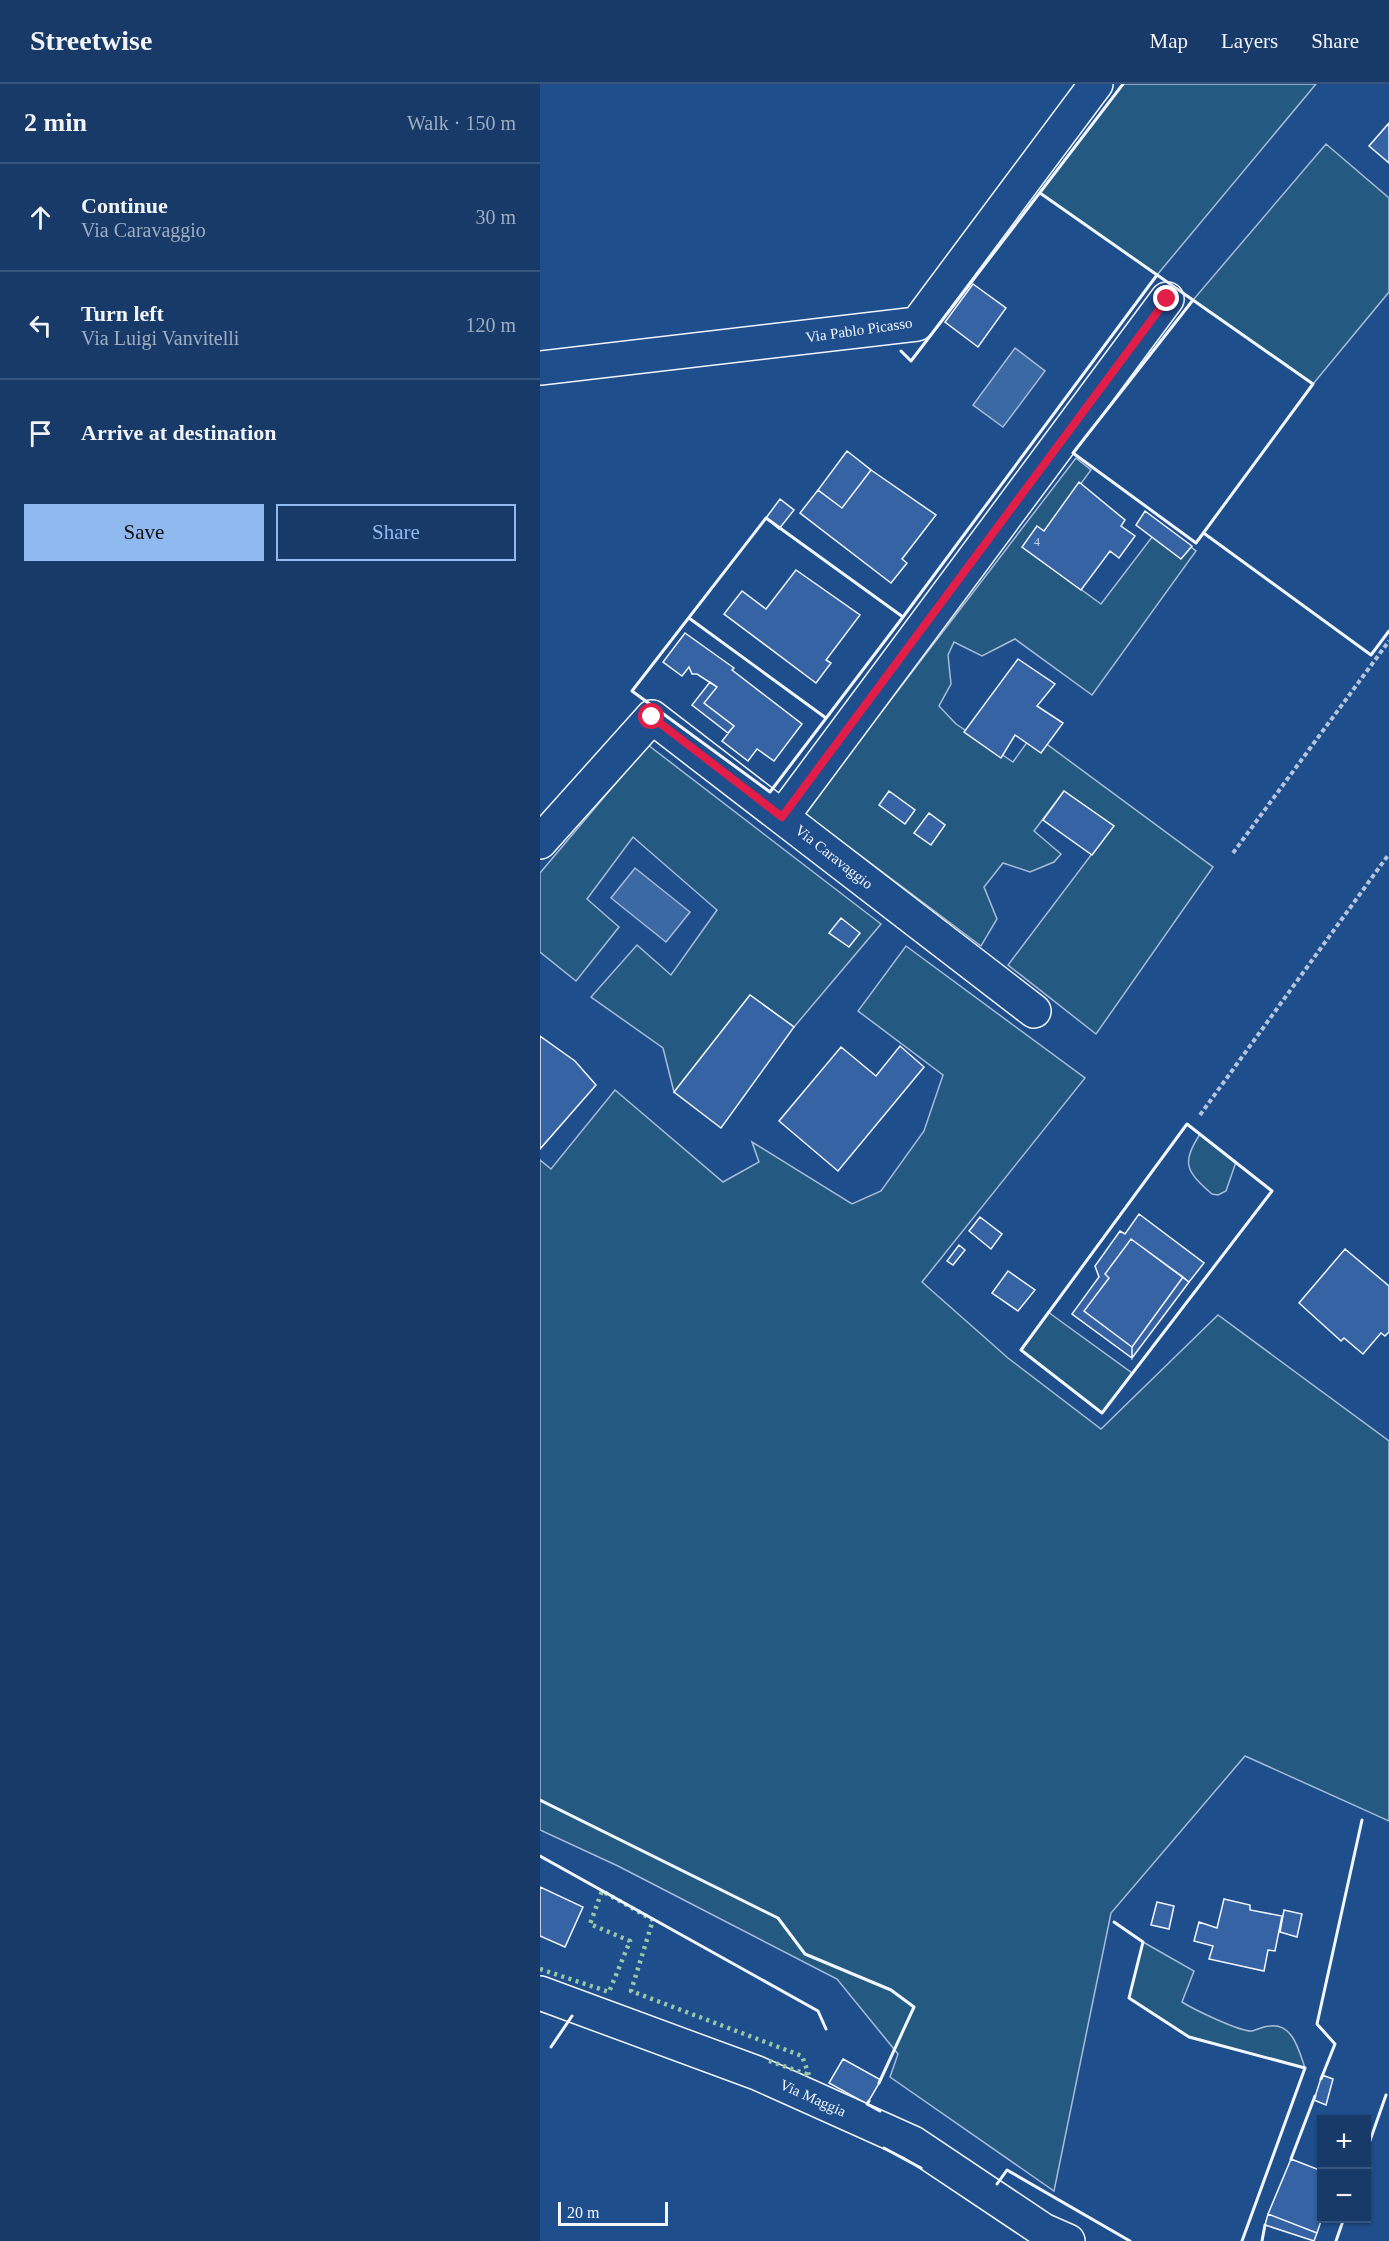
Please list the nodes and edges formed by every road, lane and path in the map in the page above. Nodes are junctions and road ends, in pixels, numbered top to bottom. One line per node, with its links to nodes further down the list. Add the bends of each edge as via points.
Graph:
1 (1096, 84): 3 (street, Via Pablo Picasso, via 917,324)
2 (1167, 299): 5 (street)
3 (540, 368)
4 (1389, 641): 7 (path)
5 (782, 817): 6 (street, Via Caravaggio, via 652,717); 9 (street, Via Caravaggio)
6 (540, 842)
7 (1233, 853)
8 (1389, 854): 10 (path)
9 (1034, 1011)
10 (1200, 1115)
11 (540, 1993): 12 (street, Via Maggia, via 757,2073 913,2143 1043,2230)
12 (1068, 2241)

